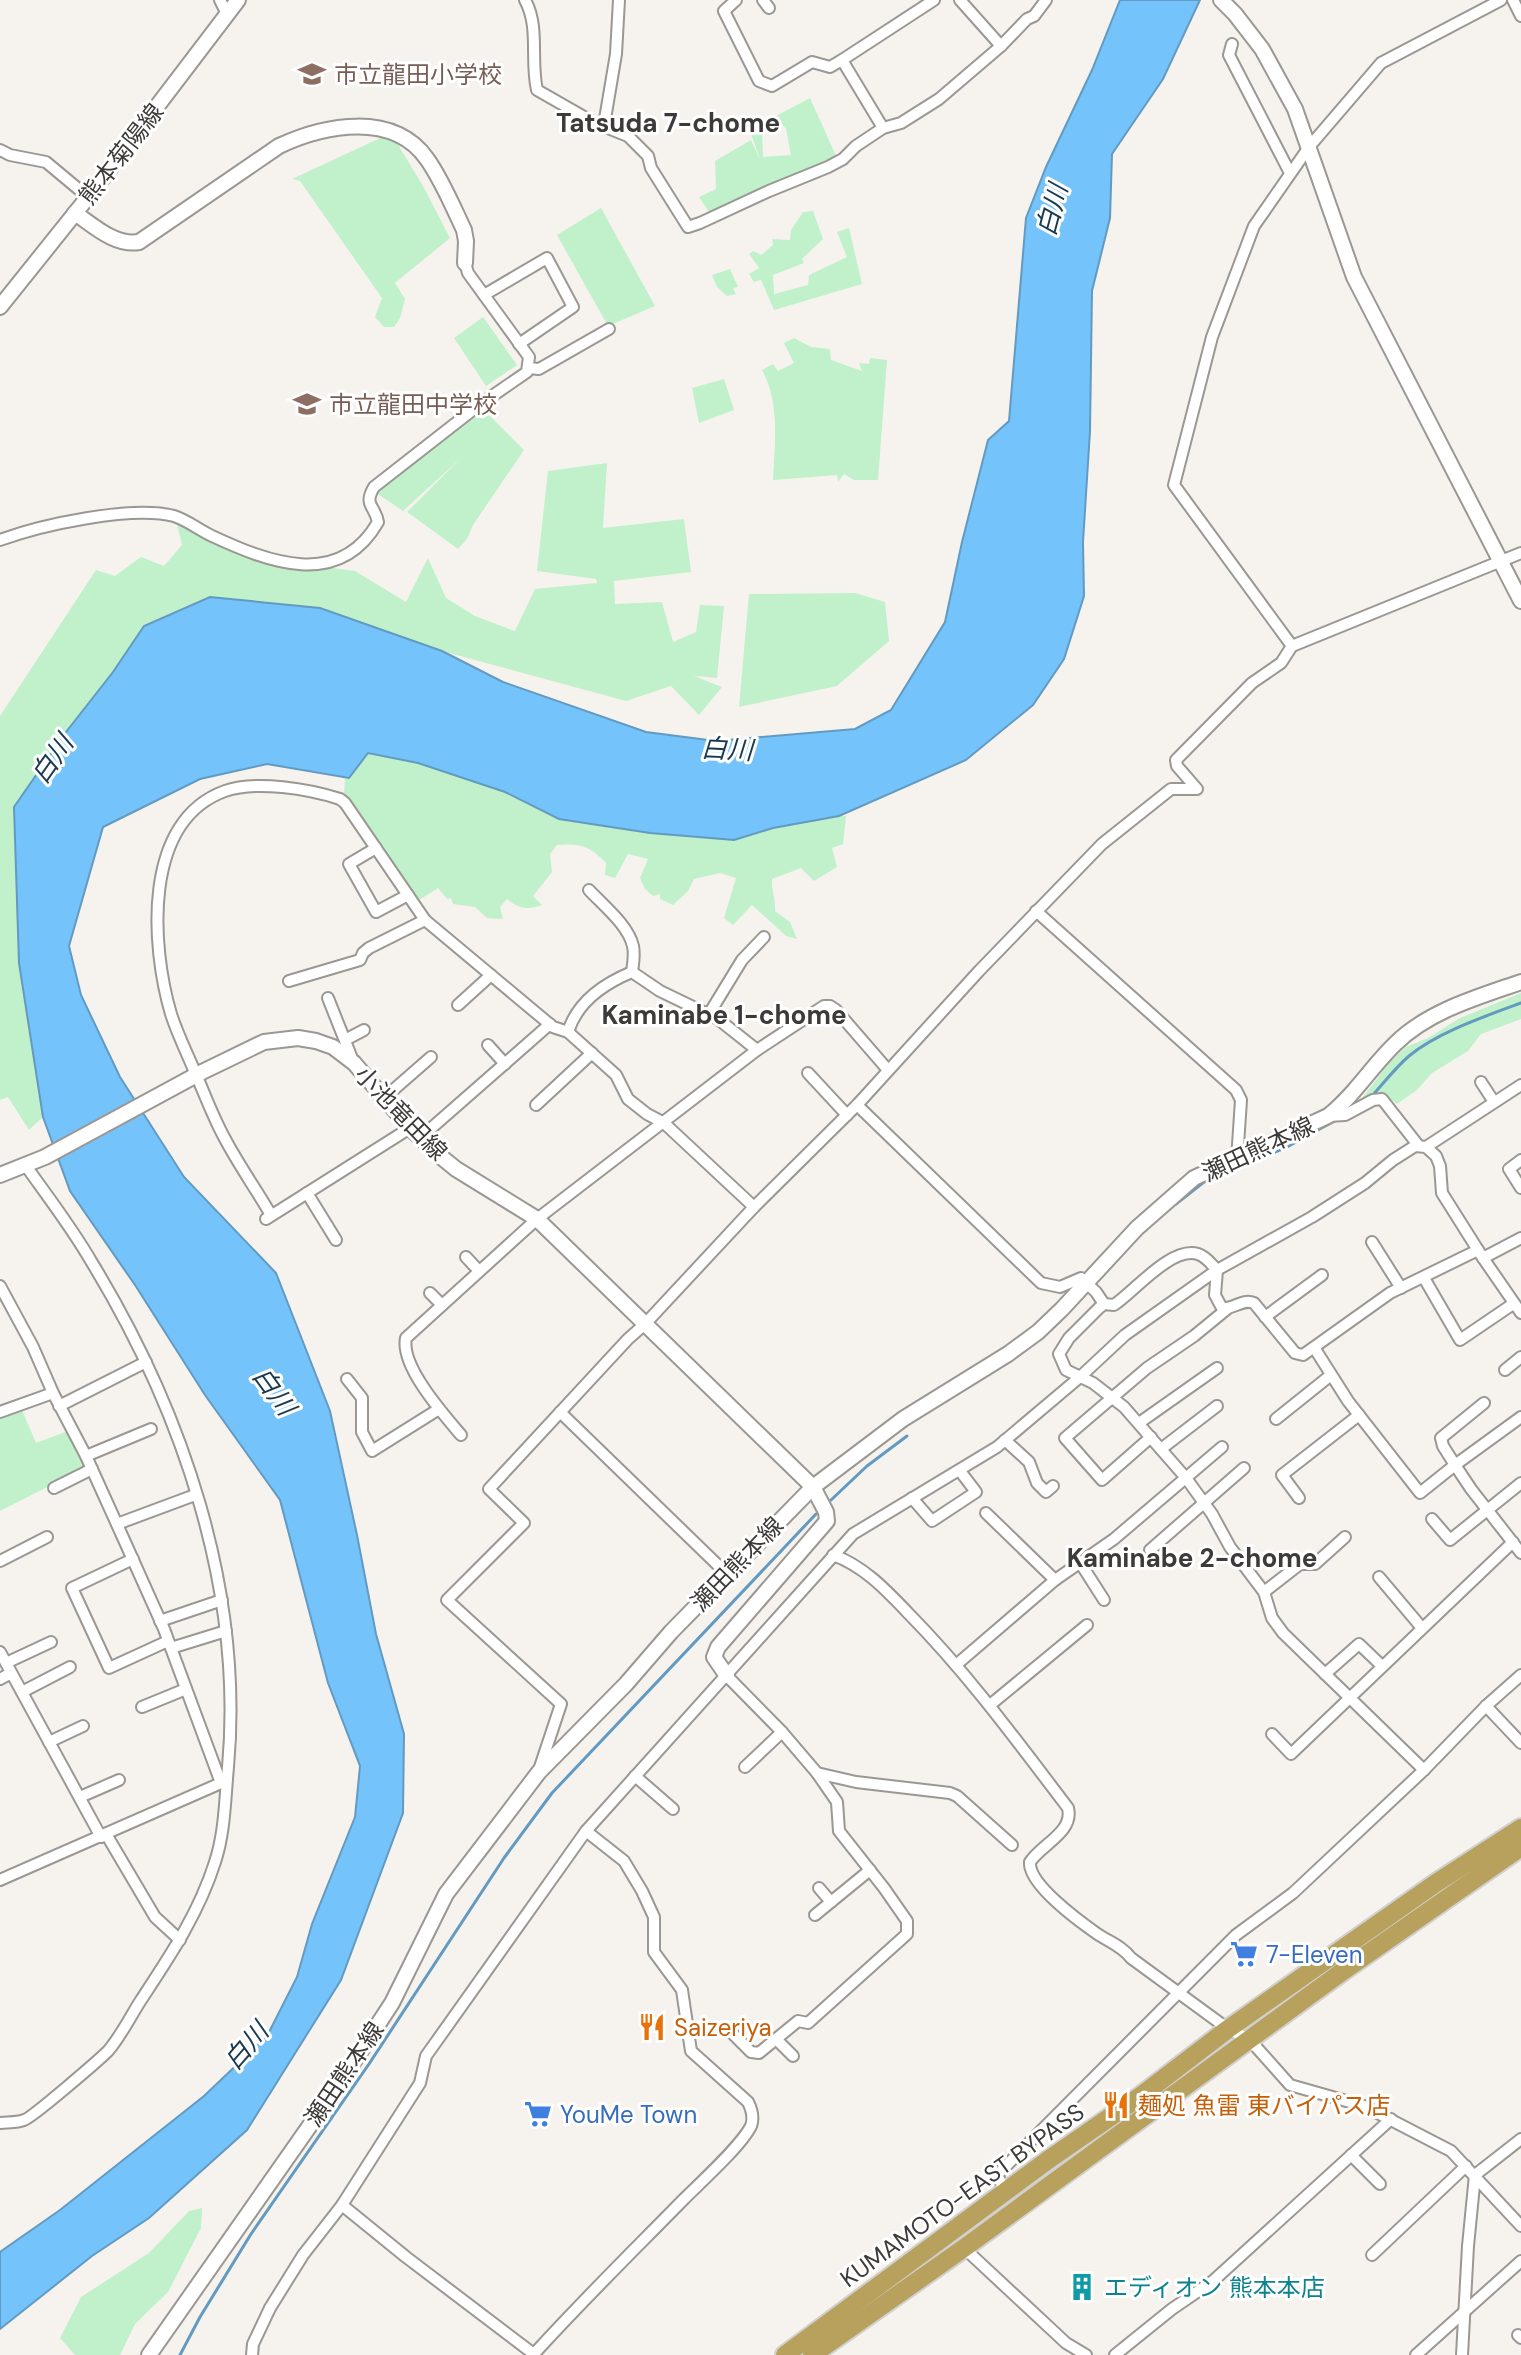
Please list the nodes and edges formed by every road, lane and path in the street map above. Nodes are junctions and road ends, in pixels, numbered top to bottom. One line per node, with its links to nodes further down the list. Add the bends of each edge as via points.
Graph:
1 (220, 0): 12 (street)
2 (238, 0): 12 (main road, 熊本菊陽線)
3 (525, 0): 17 (street, via 531,12 537,90)
4 (619, 0): 17 (street)
5 (736, 0): 16 (street, via 724,11 759,81 772,86 812,62 830,67)
6 (934, 0): 16 (street)
7 (960, 0): 15 (street)
8 (1046, 0): 15 (street)
9 (1221, 0): 19 (main road, via 1277,72)
10 (1501, 0): 19 (street, via 1381,63)
11 (1513, 0): 13 (street)
12 (227, 14): 22 (main road, 熊本菊陽線)
13 (1521, 16)
14 (1232, 44): 21 (street, via 1229,55)
15 (1001, 46): 18 (street, via 939,99)
16 (842, 60): 18 (street)
17 (604, 125): 18 (street, via 628,136 648,156 688,227 828,167)
18 (883, 128)
19 (1309, 147): 21 (street); 32 (main road, via 1354,277)
20 (0, 150): 22 (street, via 46,162)
21 (1290, 173): 34 (street, via 1254,226 1212,337 1174,485)
22 (88, 197): 23 (main road, 熊本菊陽線)
23 (75, 213): 24 (main road, via 114,239 139,242 279,146 325,129 366,126 400,136 427,159 464,230); 26 (main road, 熊本菊陽線)
24 (465, 263): 25 (street)
25 (484, 295): 28 (street); 28 (street, via 547,258 573,307)
26 (0, 307)
27 (609, 329): 29 (street, via 539,369)
28 (519, 344): 29 (street, via 529,357)
29 (528, 368): 30 (street, via 374,487 368,496 377,514 376,527 364,545 328,564 267,559 175,516 81,519)
30 (0, 540)
31 (1521, 553): 32 (street)
32 (1500, 561): 33 (main road); 34 (street)
33 (1521, 601)
34 (1292, 646): 38 (street, via 1281,663 1252,683 1176,760 1197,789 1171,789 1102,844)
35 (376, 848): 37 (street); 37 (street, via 349,864 376,912); 60 (street, via 340,799 279,788 225,791 182,825 163,869 157,920 170,1012)
36 (589, 890): 41 (street, via 630,939)
37 (408, 895): 39 (street)
38 (1036, 911): 58 (street); 72 (street, via 1236,1090 1241,1100)
39 (425, 920): 42 (street); 43 (street, via 369,948 360,960)
40 (764, 937): 47 (street, via 742,960)
41 (632, 972): 47 (street); 50 (street, via 585,1001)
42 (491, 975): 46 (street); 48 (street)
43 (289, 981)
44 (1521, 982): 68 (main road, 瀬田熊本線, via 1419,1025 1397,1041)
45 (328, 998): 51 (street)
46 (458, 1005)
47 (709, 1014): 53 (street)
48 (550, 1024): 50 (street); 57 (street)
49 (364, 1030): 51 (street)
50 (568, 1032): 54 (street)
51 (345, 1040): 56 (street)
52 (488, 1045): 57 (street)
53 (757, 1050): 58 (street, via 830,1006); 69 (street)
54 (592, 1053): 65 (street); 69 (street, via 616,1075 628,1099)
55 (431, 1057): 63 (street)
56 (354, 1063): 60 (main road, 小池竜田線, via 316,1041 279,1039); 63 (main road, 小池竜田線)
57 (505, 1064): 70 (street)
58 (888, 1070): 66 (street)
59 (808, 1073): 67 (street)
60 (196, 1075): 74 (main road, 小池竜田線); 77 (street, via 269,1217)
61 (1481, 1082): 64 (street)
62 (1521, 1085): 64 (street)
63 (384, 1098): 70 (main road, 小池竜田線)
64 (1494, 1102): 71 (street)
65 (536, 1105)
66 (857, 1105): 67 (street); 89 (street, via 1041,1283 1060,1287 1081,1278)
67 (847, 1115): 78 (street)
68 (1328, 1116): 71 (street, via 1345,1115 1382,1099); 72 (main road, 瀬田熊本線)
69 (664, 1123): 78 (street); 79 (street)
70 (415, 1133): 77 (street); 79 (main road, 小池竜田線, via 456,1169)
71 (1422, 1146): 83 (street, via 1438,1160 1442,1193); 85 (street, via 1402,1153 1312,1217)
72 (1237, 1160): 89 (main road, 瀬田熊本線, via 1194,1178)
73 (1521, 1160): 76 (street, via 1509,1169)
74 (26, 1166): 75 (main road, 小池竜田線); 102 (street, via 91,1260)
75 (0, 1175)
76 (1521, 1188)
77 (307, 1193): 81 (street)
78 (754, 1207): 99 (street)
79 (537, 1219): 86 (street); 99 (main road, 小池竜田線)
80 (1521, 1238): 83 (street)
81 (336, 1240)
82 (1372, 1242): 90 (street)
83 (1480, 1254): 88 (street); 94 (street)
84 (466, 1257): 86 (street)
85 (1217, 1270): 93 (street, via 1203,1256 1182,1255 1119,1302); 96 (street, via 1216,1298); 106 (street, via 1125,1335)
86 (479, 1271): 95 (street)
87 (1322, 1275): 98 (street)
88 (1424, 1278): 90 (street); 94 (street, via 1463,1344)
89 (1087, 1282): 93 (street); 133 (main road, 瀬田熊本線, via 1028,1339 903,1419)
90 (1401, 1288): 100 (street)
91 (1, 1291): 108 (street)
92 (430, 1293): 95 (street)
93 (1104, 1304): 106 (street, via 1060,1351 1064,1367)
94 (1513, 1304): 97 (street)
95 (442, 1305): 113 (street, via 404,1344)
96 (1227, 1309): 98 (street, via 1250,1301); 109 (street)
97 (1521, 1313)
98 (1265, 1317): 100 (street, via 1295,1353)
99 (645, 1324): 115 (street); 133 (main road, 小池竜田線)
100 (1315, 1349): 105 (street)
101 (1521, 1357): 104 (street)
102 (146, 1362): 111 (street); 136 (street)
103 (1217, 1368): 119 (street)
104 (1505, 1370)
105 (1331, 1375): 116 (street); 118 (street)
106 (1080, 1377): 109 (street); 123 (street)
107 (347, 1379): 113 (street, via 362,1398 362,1432 372,1451)
108 (53, 1393): 111 (street); 114 (street)
109 (1112, 1397): 119 (street); 122 (street, via 1065,1438 1102,1480)
110 (1484, 1403): 127 (street, via 1441,1438)
111 (59, 1406): 126 (street)
112 (1217, 1406): 125 (street)
113 (439, 1409): 121 (street)
114 (0, 1412)
115 (560, 1412): 153 (street); 187 (street, via 489,1489 524,1523 447,1600 561,1704)
116 (1359, 1415): 127 (street, via 1420,1493); 138 (street, via 1282,1475)
117 (1521, 1417): 127 (street)
118 (1276, 1419)
119 (1139, 1423): 122 (street)
120 (151, 1429): 126 (street)
121 (461, 1435)
122 (1151, 1437): 125 (street)
123 (1005, 1440): 130 (street); 135 (street, via 1029,1462 1037,1483)
124 (1222, 1447): 131 (street)
125 (1161, 1449): 131 (street)
126 (86, 1456): 129 (street)
127 (1455, 1465): 140 (street)
128 (1244, 1468): 139 (street)
129 (92, 1469): 134 (street); 143 (street)
130 (960, 1471): 137 (street); 137 (street, via 976,1492 932,1521)
131 (1186, 1478): 139 (street); 152 (street)
132 (1521, 1483): 140 (street)
133 (813, 1487): 153 (main road, 瀬田熊本線); 172 (main road, via 827,1521 718,1647 714,1657)
134 (54, 1488)
135 (1047, 1491)
136 (195, 1495): 143 (street); 157 (street)
137 (912, 1498): 149 (street, via 853,1534)
138 (1299, 1498)
139 (1205, 1503): 147 (street); 156 (street)
140 (1487, 1510): 142 (street, via 1450,1540); 146 (street)
141 (986, 1513): 155 (street)
142 (1432, 1519)
143 (117, 1524): 150 (street)
144 (47, 1537): 151 (street)
145 (1345, 1537): 156 (street, via 1315,1564 1300,1564)
146 (1513, 1542): 148 (street); 161 (street)
147 (1150, 1550)
148 (1521, 1553)
149 (833, 1555): 166 (street, via 874,1580); 172 (street)
150 (133, 1559): 159 (street); 164 (street, via 72,1588 109,1668)
151 (0, 1561)
152 (1081, 1564): 155 (street); 158 (street)
153 (727, 1574): 187 (main road, 瀬田熊本線)
154 (1379, 1577): 161 (street)
155 (1055, 1580): 166 (street)
156 (1264, 1592): 170 (street, via 1276,1624)
157 (222, 1600): 159 (street); 162 (street)
158 (1104, 1600)
159 (160, 1621): 164 (street)
160 (1087, 1625): 177 (street)
161 (1422, 1628): 167 (street)
162 (226, 1631): 164 (street); 191 (street, via 230,1726)
163 (51, 1642): 169 (street)
164 (170, 1644): 174 (street)
165 (0, 1652): 169 (street)
166 (956, 1665): 177 (street)
167 (1382, 1666): 170 (street, via 1359,1644); 176 (street)
168 (70, 1667): 175 (street)
169 (9, 1668): 173 (street); 175 (street)
170 (1325, 1674): 176 (street)
171 (1521, 1675): 178 (street)
172 (727, 1676): 181 (street); 189 (street)
173 (0, 1679)
174 (186, 1689): 179 (street); 191 (street)
175 (22, 1692): 183 (street)
176 (1350, 1698): 182 (street, via 1291,1754); 186 (street)
177 (990, 1705): 205 (street, via 1070,1812 1066,1826 1031,1860 1036,1880 1093,1931)
178 (1486, 1706): 184 (street); 186 (street)
179 (142, 1707)
180 (83, 1726): 183 (street)
181 (782, 1732): 185 (street); 188 (street)
182 (1272, 1734)
183 (49, 1742): 192 (street)
184 (1521, 1743)
185 (745, 1767)
186 (1424, 1770): 205 (street, via 1293,1893 1241,1930)
187 (539, 1772): 226 (main road, 瀬田熊本線, via 446,1894 392,2003)
188 (817, 1773): 197 (street, via 950,1793); 199 (street, via 837,1802 838,1830)
189 (635, 1776): 193 (street); 195 (street)
190 (119, 1780): 192 (street)
191 (224, 1784): 196 (street); 204 (street, via 217,1858)
192 (80, 1797): 196 (street)
193 (673, 1809)
194 (1521, 1828): 207 (highway, KUMAMOTO-EAST BYPASS)
195 (586, 1831): 219 (street, via 426,2056 420,2083); 225 (street, via 624,1861 642,1891 654,1917 654,1952 682,1990 691,2051 748,2102 752,2121 710,2173)
196 (104, 1836): 200 (street); 204 (street, via 155,1917)
197 (1012, 1845)
198 (1521, 1847): 209 (highway, KUMAMOTO-EAST BYPASS)
199 (870, 1870): 202 (street); 208 (street, via 907,1921 905,1938 808,2023 798,2021)
200 (0, 1880)
201 (819, 1888): 202 (street)
202 (831, 1902): 203 (street)
203 (815, 1915)
204 (180, 1940): 212 (street, via 108,2051 25,2120)
205 (1179, 1993): 207 (street); 218 (street, via 997,2175)
206 (728, 2029): 208 (street, via 756,2054)
207 (1228, 2029): 209 (street); 218 (highway, KUMAMOTO-EAST BYPASS)
208 (776, 2039): 210 (street)
209 (1249, 2039): 211 (street, via 1290,2085 1351,2101); 221 (highway, KUMAMOTO-EAST BYPASS)
210 (793, 2056)
211 (1391, 2119): 214 (street); 215 (street, via 1444,2146)
212 (0, 2123)
213 (1521, 2139): 216 (street)
214 (1351, 2155): 217 (street); 231 (street, via 1213,2281)
215 (1466, 2166): 216 (street); 222 (street)
216 (1475, 2175): 220 (street); 224 (street)
217 (1380, 2184)
218 (1006, 2192): 228 (highway, KUMAMOTO-EAST BYPASS)
219 (342, 2205): 225 (street); 227 (street, via 270,2308)
220 (1521, 2226)
221 (964, 2248): 229 (highway, KUMAMOTO-EAST BYPASS); 230 (street, via 1066,2343)
222 (1372, 2255)
223 (1521, 2261): 224 (street)
224 (1465, 2311): 232 (street); 233 (street)
225 (534, 2354)
226 (149, 2355)
227 (252, 2355)
228 (785, 2355)
229 (812, 2355)
230 (1086, 2355)
231 (1115, 2355)
232 (1416, 2355)
233 (1462, 2355)

